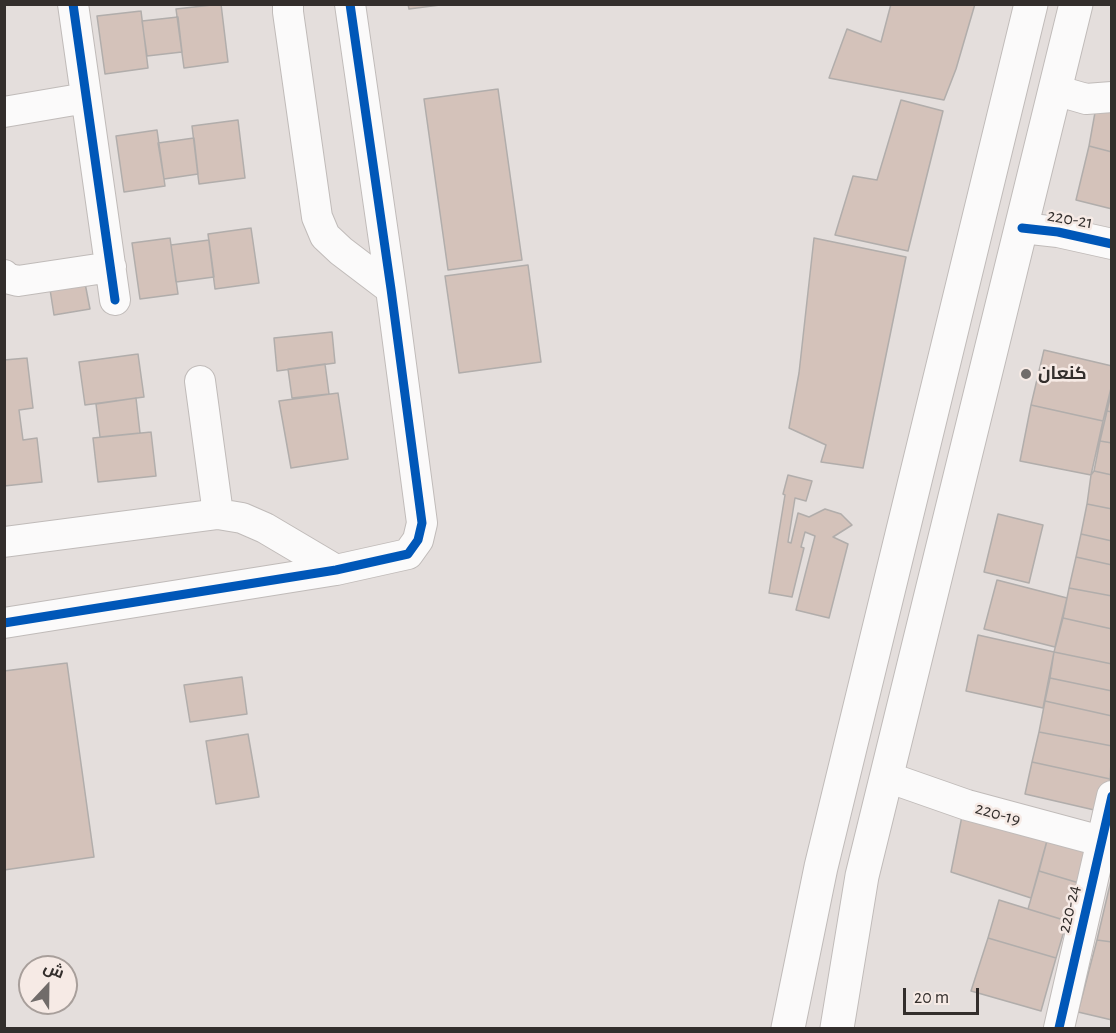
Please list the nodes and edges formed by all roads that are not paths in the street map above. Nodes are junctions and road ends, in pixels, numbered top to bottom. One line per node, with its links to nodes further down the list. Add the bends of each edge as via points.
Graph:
1 (73, 4): 8 (street)
2 (288, 4): 14 (street, via 317,217 325,236)
3 (350, 4): 14 (street)
4 (1031, 4): 25 (highway, via 820,867)
5 (1076, 4): 6 (highway)
6 (1055, 90): 7 (street, via 1086,99); 10 (highway)
7 (1112, 97)
8 (86, 98): 9 (street); 12 (street)
9 (4, 112)
10 (1022, 228): 11 (street, 220-21); 21 (highway)
11 (1112, 244)
12 (111, 267): 13 (street, via 18,281); 15 (street)
13 (4, 275)
14 (391, 289): 19 (street, via 422,523 418,540 408,554)
15 (115, 300)
16 (200, 381): 17 (street)
17 (218, 513): 18 (street); 19 (street, via 265,528)
18 (4, 542)
19 (336, 570): 20 (street)
20 (4, 623)
21 (887, 777): 23 (street, 220-19, via 967,805); 24 (highway, via 862,876)
22 (1112, 796): 23 (street, 220-24)
23 (1106, 843): 26 (street, 220-24)
24 (837, 1028)
25 (788, 1029)
26 (1059, 1029)

